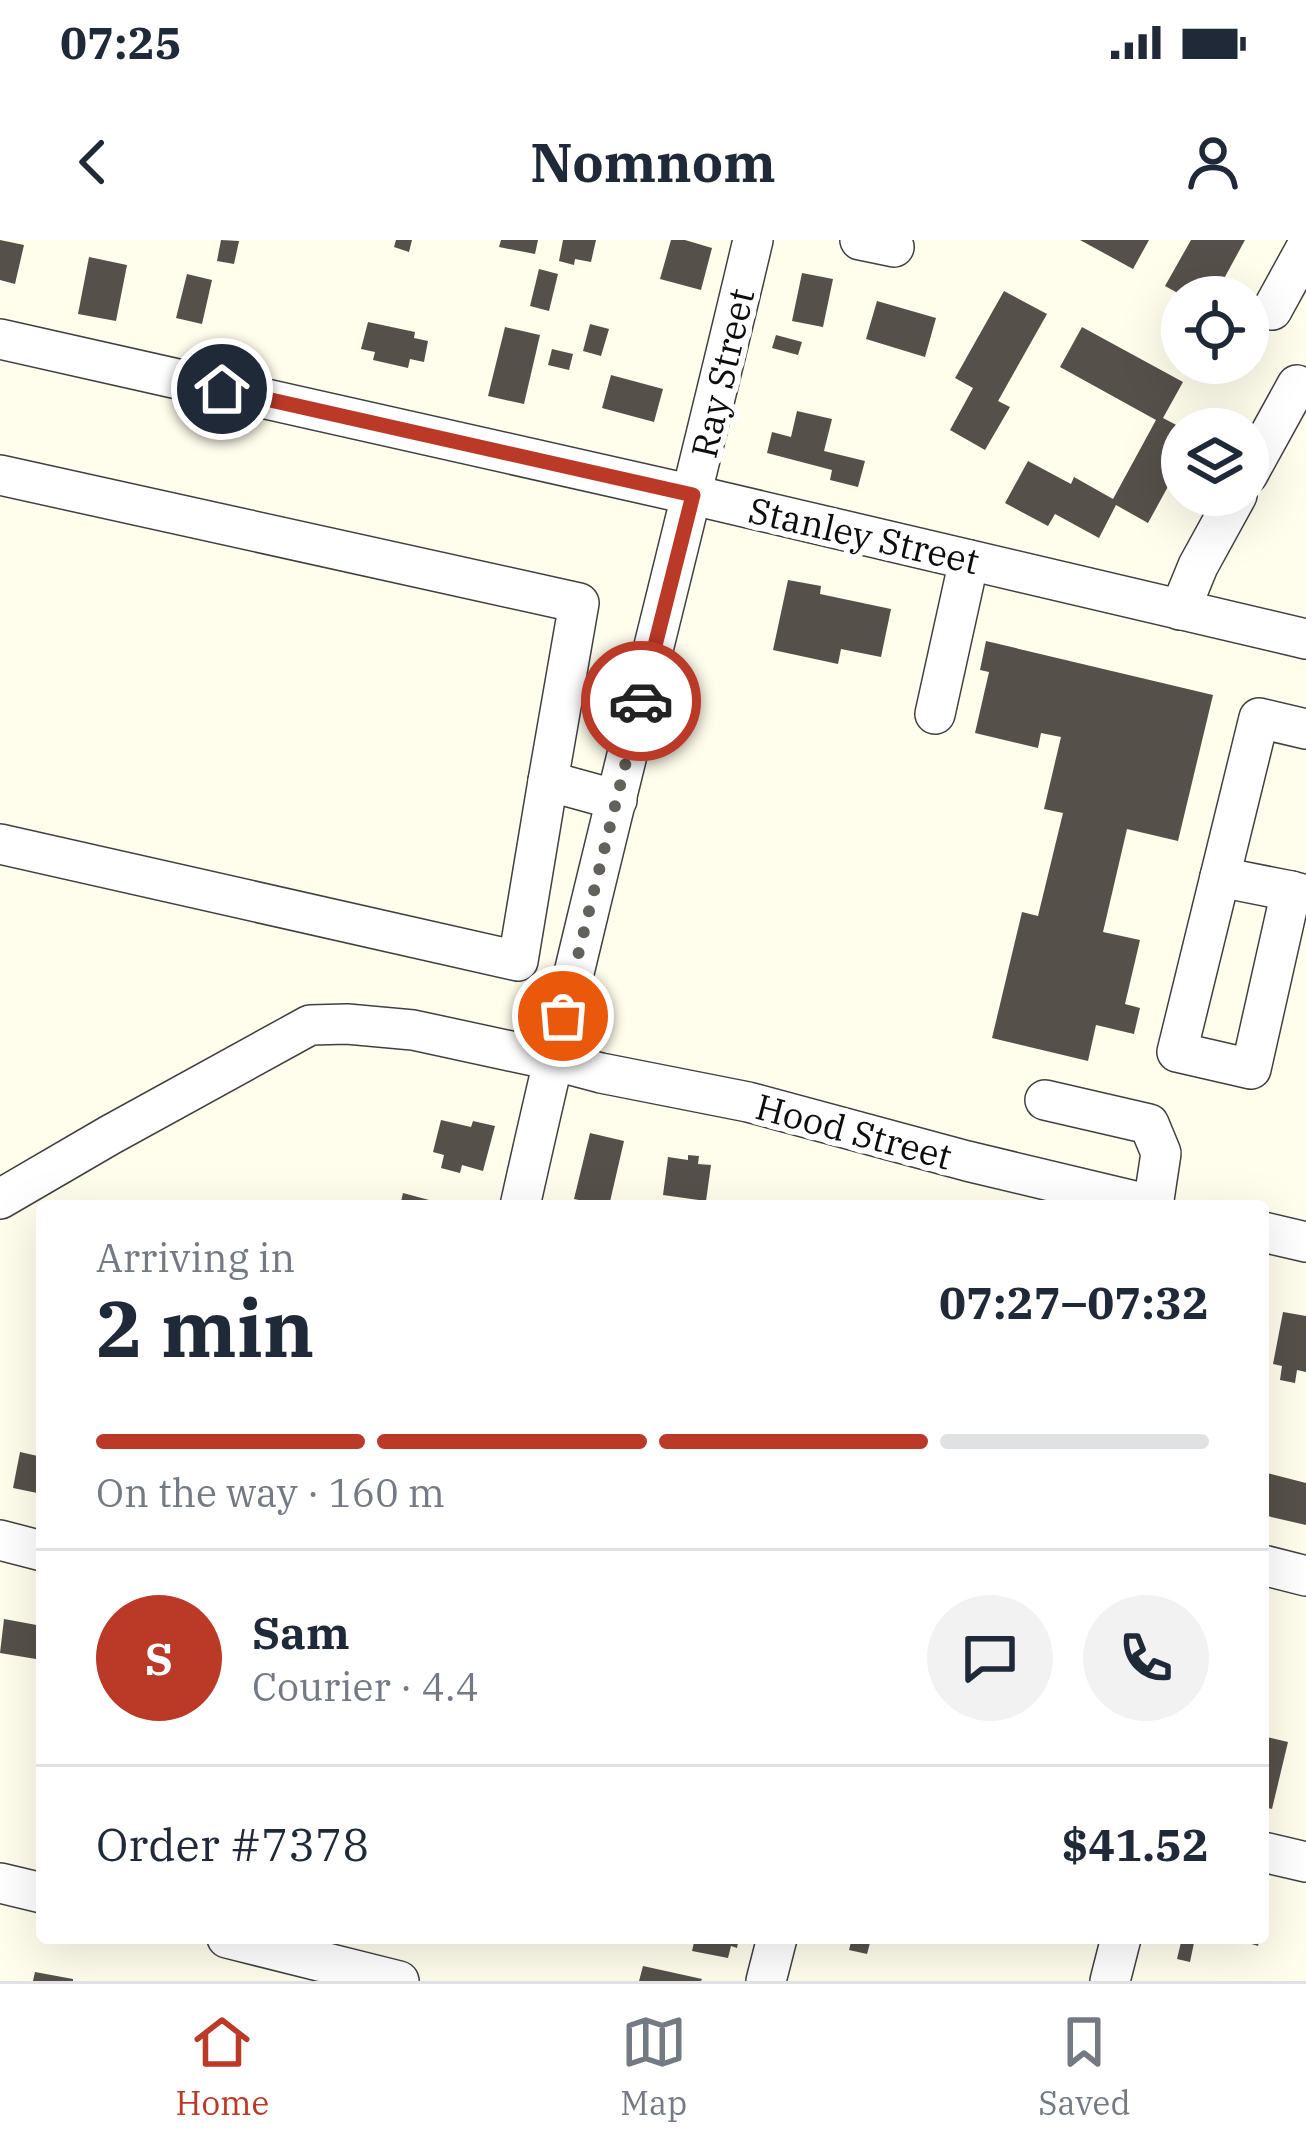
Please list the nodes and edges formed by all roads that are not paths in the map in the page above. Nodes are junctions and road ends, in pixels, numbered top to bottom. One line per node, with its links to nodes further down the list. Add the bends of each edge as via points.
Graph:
1 (753, 240): 8 (street, Ray Street)
2 (1306, 248): 3 (street)
3 (1272, 310)
4 (0, 339): 8 (street, Stanley Street)
5 (1297, 385): 6 (street)
6 (1269, 436)
7 (0, 475): 15 (street, via 579,603)
8 (693, 495): 10 (street, Stanley Street); 16 (street, Ray Street)
9 (1225, 516): 11 (street)
10 (968, 560): 11 (street, Stanley Street); 13 (street)
11 (1180, 610): 12 (street, Stanley Street)
12 (1306, 639)
13 (934, 714)
14 (1306, 729): 18 (street, via 1259,718)
15 (548, 781): 16 (street); 17 (street, via 518,962)
16 (617, 800): 20 (street, Ray Street)
17 (0, 844)
18 (1220, 877): 19 (street); 19 (street, via 1178,1052 1251,1070)
19 (1299, 893)
20 (552, 1060): 22 (street, Hood Street, via 412,1030 310,1025); 23 (street, Ray Street); 24 (street, Hood Street)
21 (1046, 1100): 25 (street, via 1149,1124 1161,1153)
22 (0, 1199)
23 (521, 1200)
24 (1127, 1200)
25 (1148, 1200)
26 (1269, 1233): 27 (street)
27 (1306, 1242)
28 (0, 1540): 29 (street)
29 (36, 1549)
30 (1269, 1566): 31 (street)
31 (1306, 1576)
32 (1269, 1853): 33 (street)
33 (1306, 1862)
34 (0, 1883): 35 (street)
35 (36, 1892)
36 (256, 1944): 39 (street)
37 (776, 1944): 41 (street)
38 (1119, 1944): 42 (street)
39 (343, 1962): 40 (street)
40 (399, 1981)
41 (766, 1981)
42 (1110, 1981)

